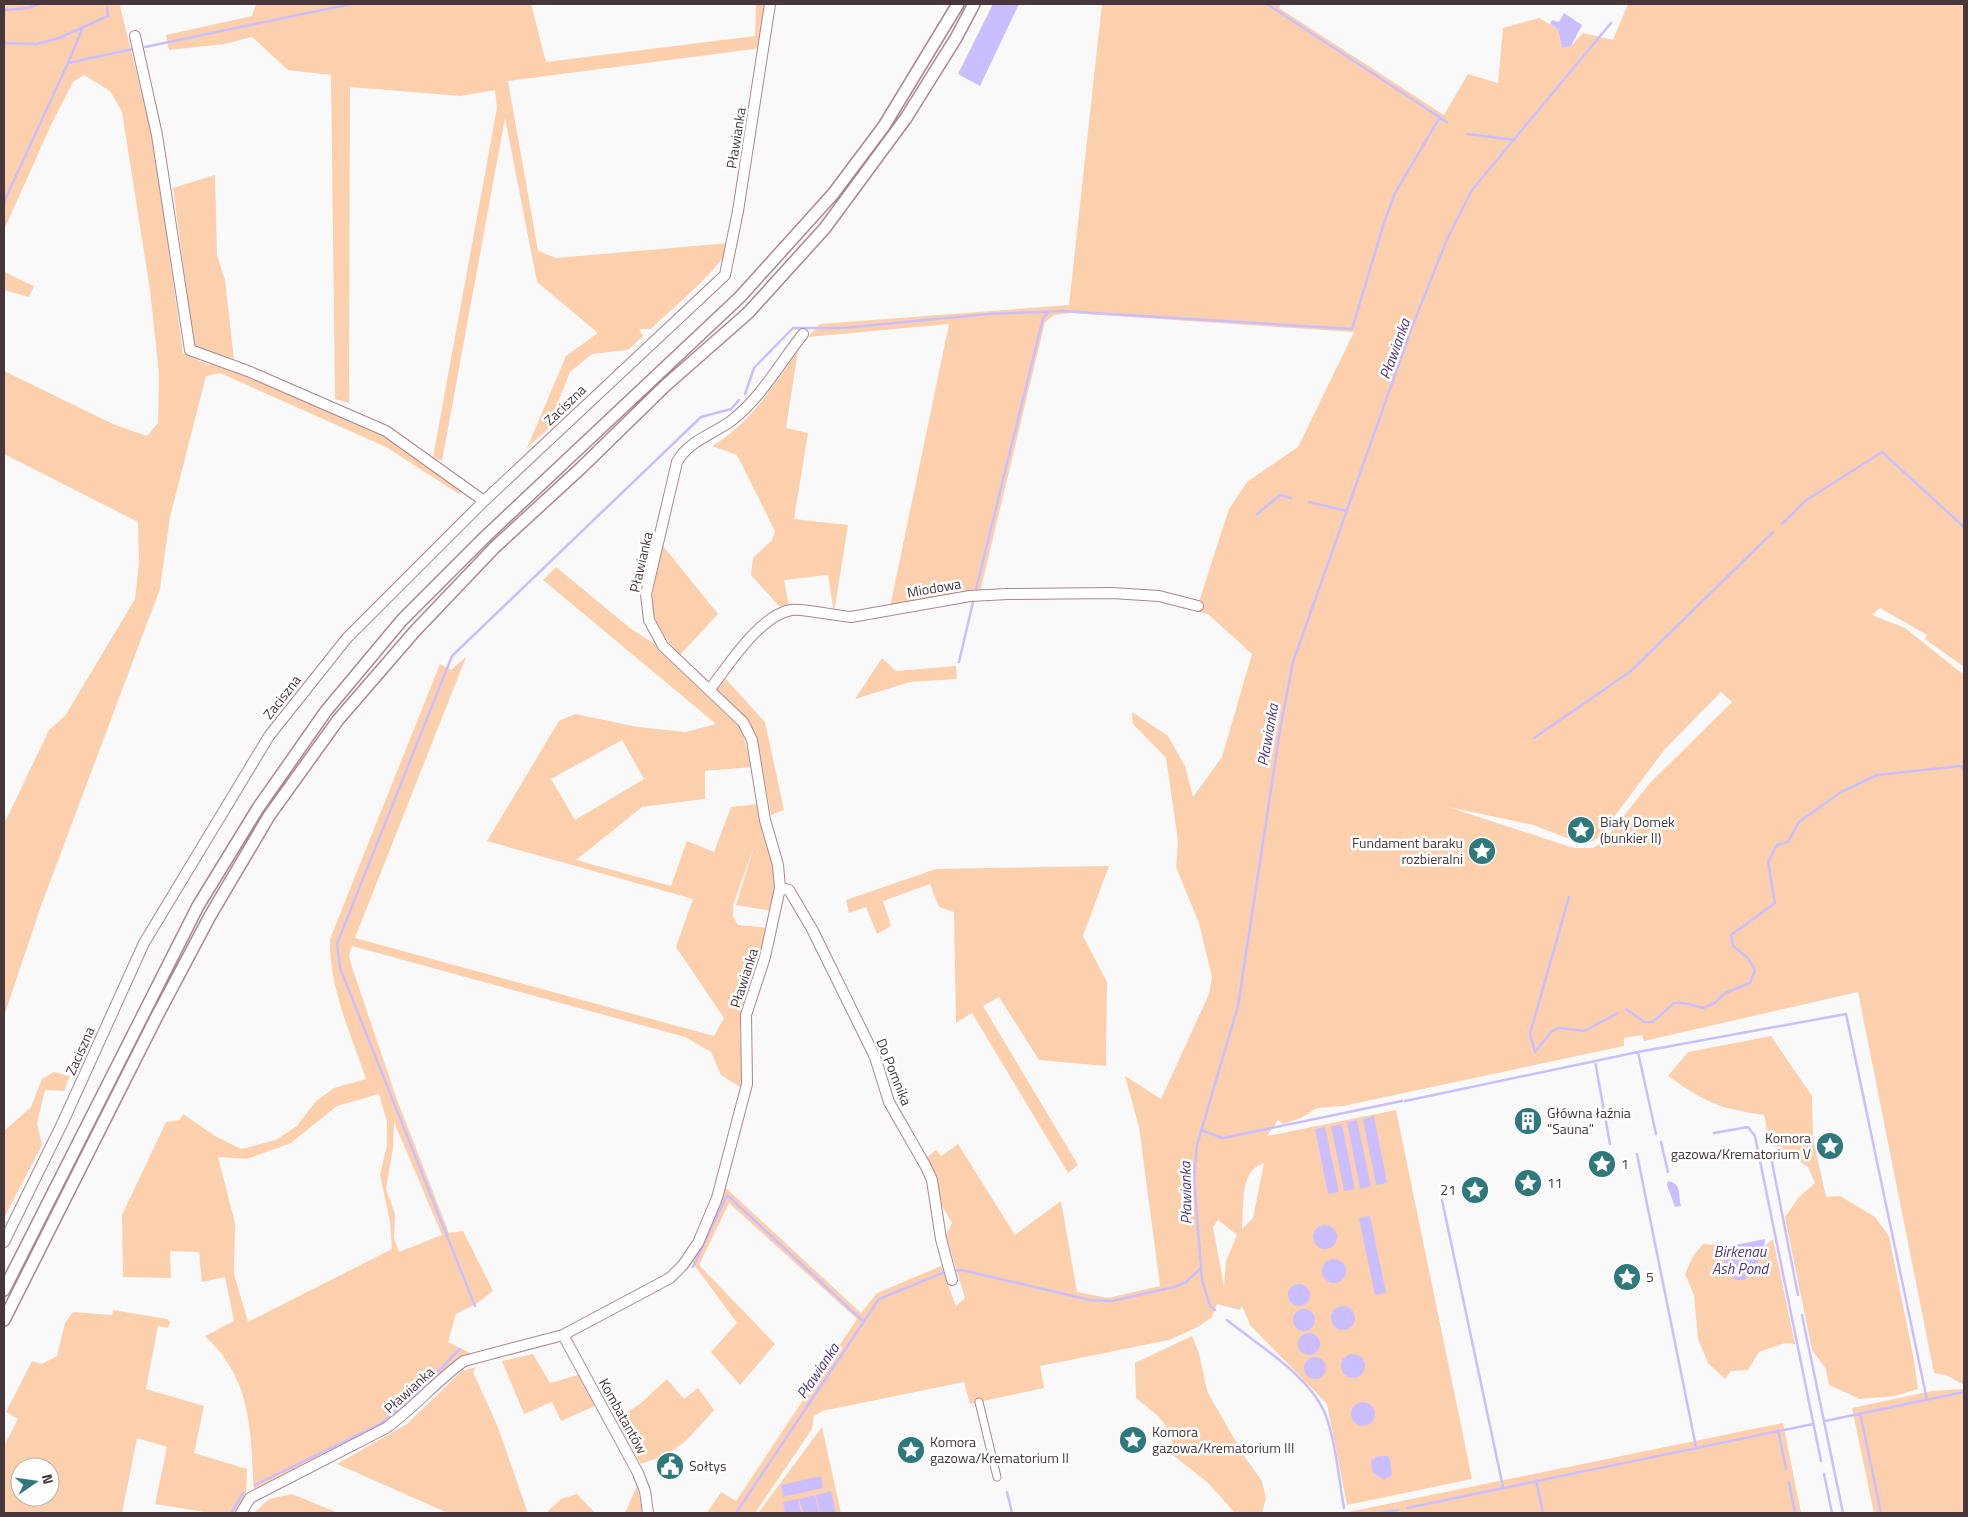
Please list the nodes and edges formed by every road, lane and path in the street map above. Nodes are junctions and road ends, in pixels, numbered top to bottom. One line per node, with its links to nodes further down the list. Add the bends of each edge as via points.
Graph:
1 (770, 4): 5 (street, Pławianka, via 738,211)
2 (958, 4): 13 (street, via 884,126 833,194 740,297 486,536 402,620 326,711 258,808 198,906)
3 (974, 4): 14 (street, via 906,118 824,228 748,313 666,385 495,547 415,631 338,720 269,816 210,916)
4 (135, 36): 7 (street, via 157,135 190,350 248,371 386,431)
5 (724, 275): 7 (street, Zaciszna)
6 (803, 334): 9 (street, Pławianka, via 759,394 732,420 682,451 677,462 646,594 646,607 663,646)
7 (484, 501): 11 (street, Zaciszna, via 347,638 269,736 144,943 63,1122)
8 (1198, 606): 9 (street, Miodowa, via 1160,596 1008,594 970,596 851,617 792,610 777,615 754,634)
9 (710, 689): 10 (street, Pławianka, via 743,722 752,740)
10 (780, 888): 12 (street, Do Pomnika, via 789,890 812,929 875,1057 889,1102 932,1180 941,1239); 15 (street, Pławianka, via 765,957 746,1014 748,1084 717,1198 698,1243 684,1265 670,1278)
11 (4, 1242)
12 (952, 1280)
13 (4, 1290)
14 (4, 1320)
15 (563, 1335): 18 (street, Pławianka, via 464,1361 386,1428 250,1498); 19 (street, Kombatantów, via 641,1480)
16 (978, 1402): 17 (street)
17 (997, 1476)
18 (241, 1513)
19 (648, 1513)

